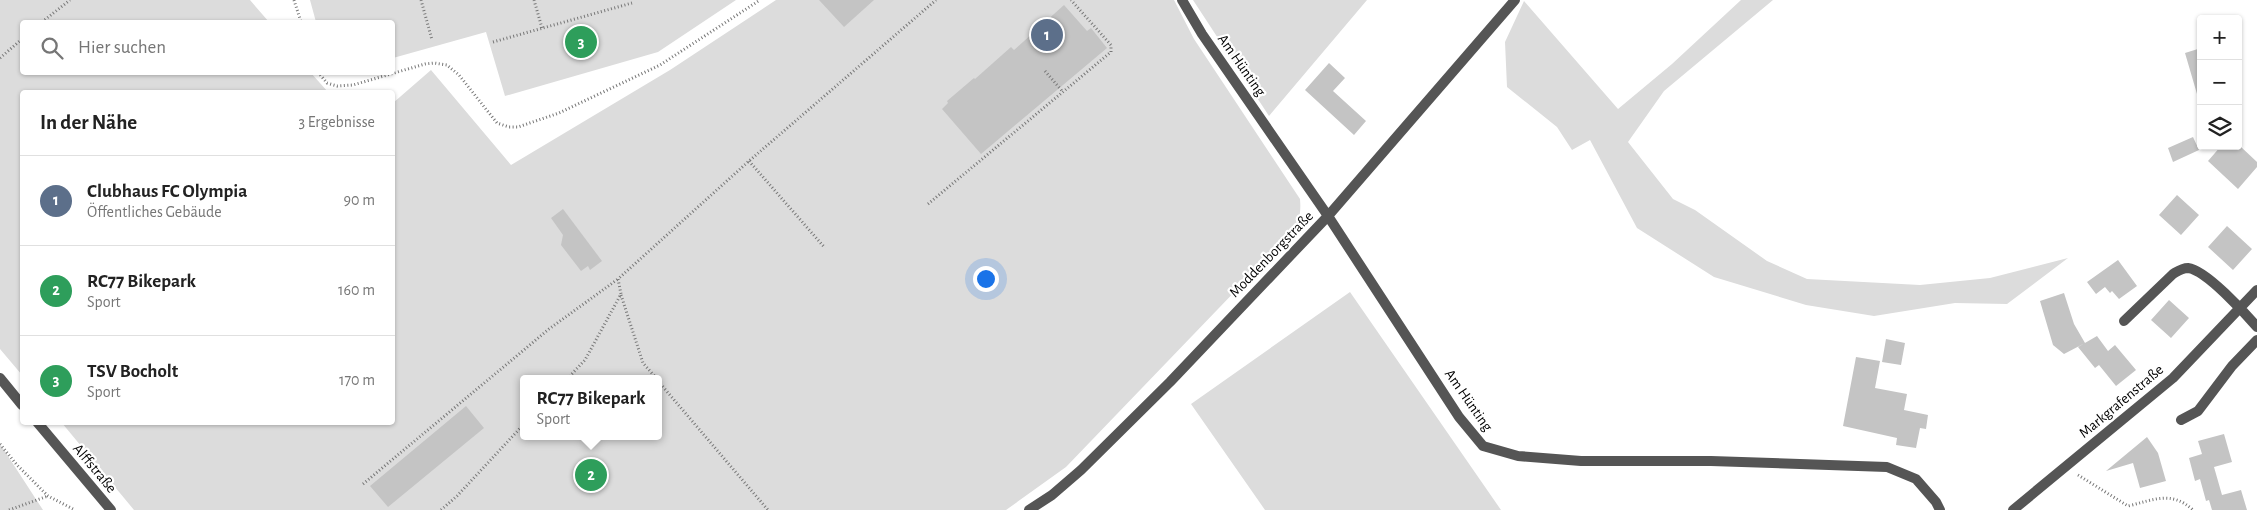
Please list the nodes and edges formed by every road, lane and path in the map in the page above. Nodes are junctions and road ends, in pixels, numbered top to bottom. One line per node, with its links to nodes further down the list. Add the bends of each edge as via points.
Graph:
1 (70, 0): 11 (path)
2 (294, 0): 12 (path)
3 (421, 0): 14 (path)
4 (534, 0): 13 (path)
5 (760, 0): 19 (path, via 660,66 559,113 518,127 497,122 447,65 425,64)
6 (936, 0): 23 (path)
7 (1071, 0): 22 (path, via 1111,45 1111,52)
8 (1182, 0): 25 (street, Am Hünting)
9 (1515, 0): 25 (street, Moddenborgstraße)
10 (632, 3): 13 (path)
11 (45, 20)
12 (300, 20)
13 (542, 28): 16 (path)
14 (432, 40)
15 (20, 41): 17 (path)
16 (493, 42)
17 (0, 58)
18 (1045, 72): 22 (path)
19 (395, 73)
20 (320, 75): 21 (path, via 327,84 348,86)
21 (386, 75)
22 (1063, 92): 24 (path)
23 (748, 161): 26 (path); 27 (path)
24 (928, 204)
25 (1328, 216): 51 (street, Moddenborgstraße, via 1081,470); 52 (street, Am Hünting, via 1459,417 1483,446 1518,456 1580,461 1711,461 1887,467 1916,479)
26 (825, 248)
27 (618, 279): 29 (path); 44 (path, via 549,329)
28 (2257, 290): 30 (street, Markgrafenstraße)
29 (621, 294): 34 (path, via 585,360); 35 (path, via 643,363)
30 (2240, 307): 31 (street, via 2218,287 2188,268 2173,274); 32 (street); 53 (street, Markgrafenstraße, via 2174,378)
31 (2124, 321)
32 (2257, 327)
33 (2257, 340): 39 (street, via 2232,366 2198,411)
34 (570, 375)
35 (654, 375)
36 (0, 378): 38 (street)
37 (662, 385): 50 (path)
38 (20, 403)
39 (2181, 420)
40 (40, 425): 48 (street, Alffstraße)
41 (520, 428): 49 (path)
42 (1, 447): 45 (path)
43 (2078, 475): 54 (path, via 2128,506 2170,496 2184,501)
44 (363, 484)
45 (48, 496): 46 (path); 47 (path)
46 (9, 510)
47 (75, 510)
48 (111, 510)
49 (441, 510)
50 (768, 510)
51 (1029, 510)
52 (1940, 510)
53 (2013, 510)
54 (2193, 510)

